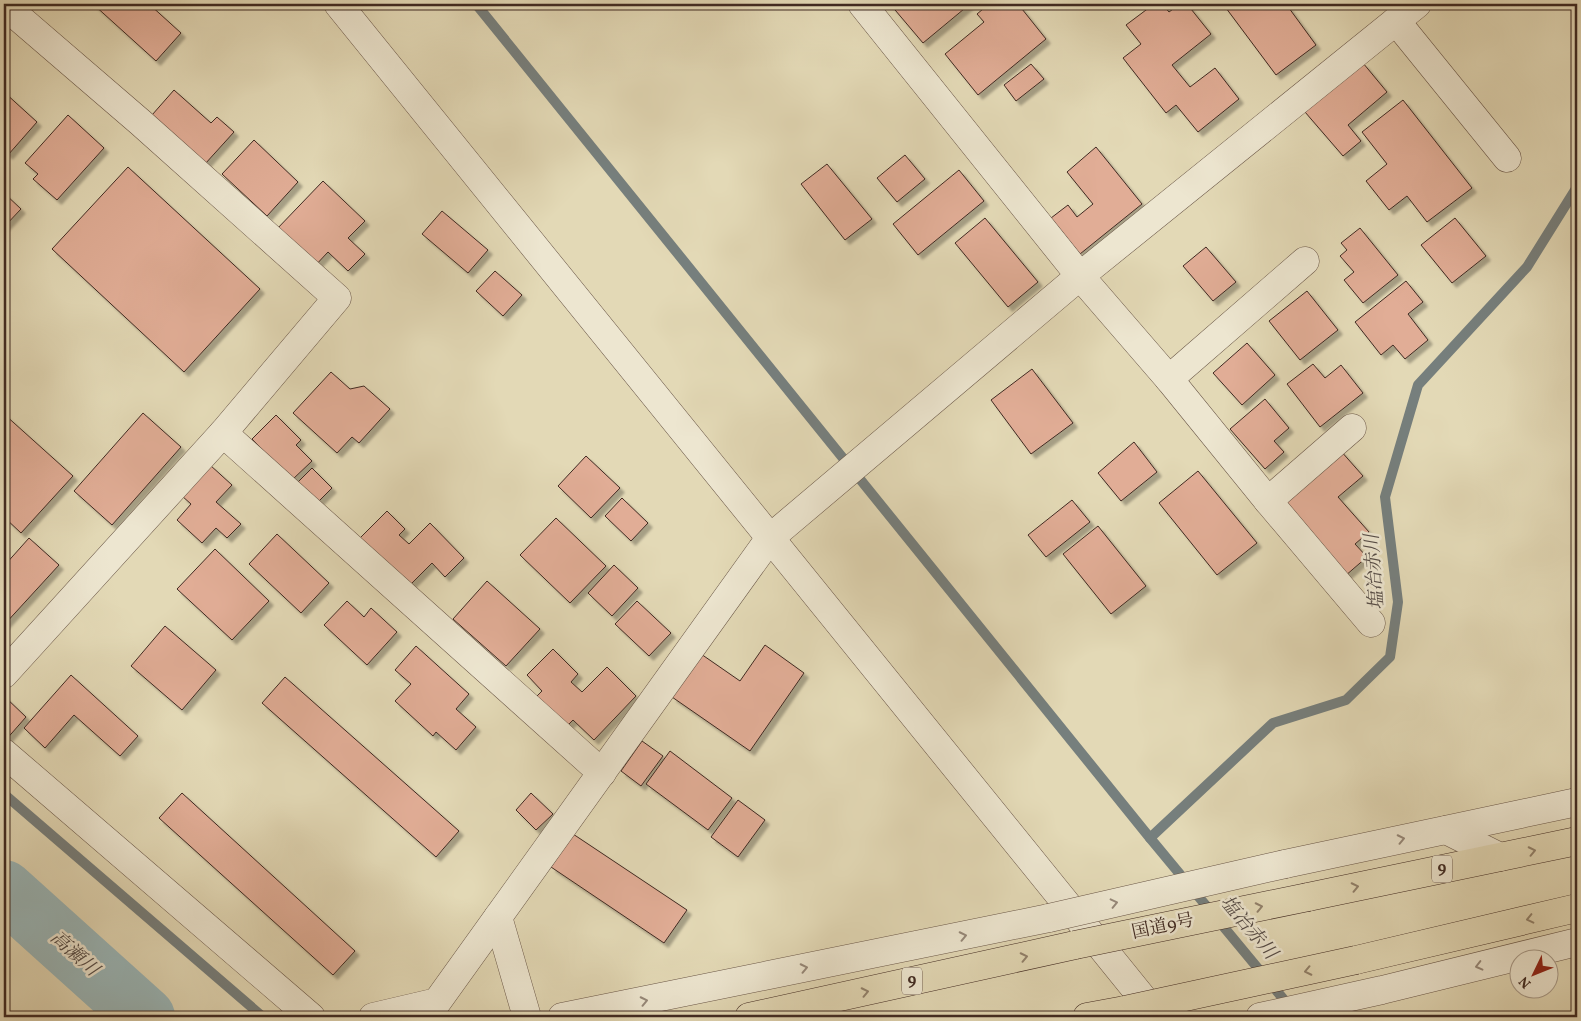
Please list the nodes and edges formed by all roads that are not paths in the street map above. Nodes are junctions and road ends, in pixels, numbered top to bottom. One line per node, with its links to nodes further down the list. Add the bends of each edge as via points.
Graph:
1 (338, 4): 13 (street)
2 (862, 4): 8 (street)
3 (1417, 4): 5 (street)
4 (4, 5): 11 (street, via 337,298)
5 (1396, 20): 6 (street); 8 (street)
6 (1507, 158)
7 (1305, 261): 9 (street)
8 (1080, 276): 9 (street); 13 (street)
9 (1170, 379): 12 (street)
10 (1352, 428): 12 (street)
11 (223, 433): 15 (street); 17 (street)
12 (1268, 501): 14 (street)
13 (770, 538): 17 (street); 31 (street)
14 (1371, 623)
15 (4, 674)
16 (4, 753): 25 (street)
17 (602, 772): 23 (street)
18 (1577, 802): 19 (street)
19 (1446, 830): 21 (street); 28 (street, one-way to 19, bridge, via 1049,918)
20 (1577, 841): 21 (highway, 国道9号 / 9, one-way to 20)
21 (1500, 858): 29 (highway, 国道9号 / 9, one-way to 21, bridge)
22 (1577, 908): 30 (highway, one-way to 30, bridge, via 1356,960)
23 (498, 917): 26 (street, via 437,1002); 27 (street)
24 (1577, 942): 32 (street, one-way to 32)
25 (311, 1017)
26 (373, 1017)
27 (526, 1017)
28 (562, 1017)
29 (749, 1017)
30 (1087, 1017)
31 (1158, 1017)
32 (1260, 1017)

